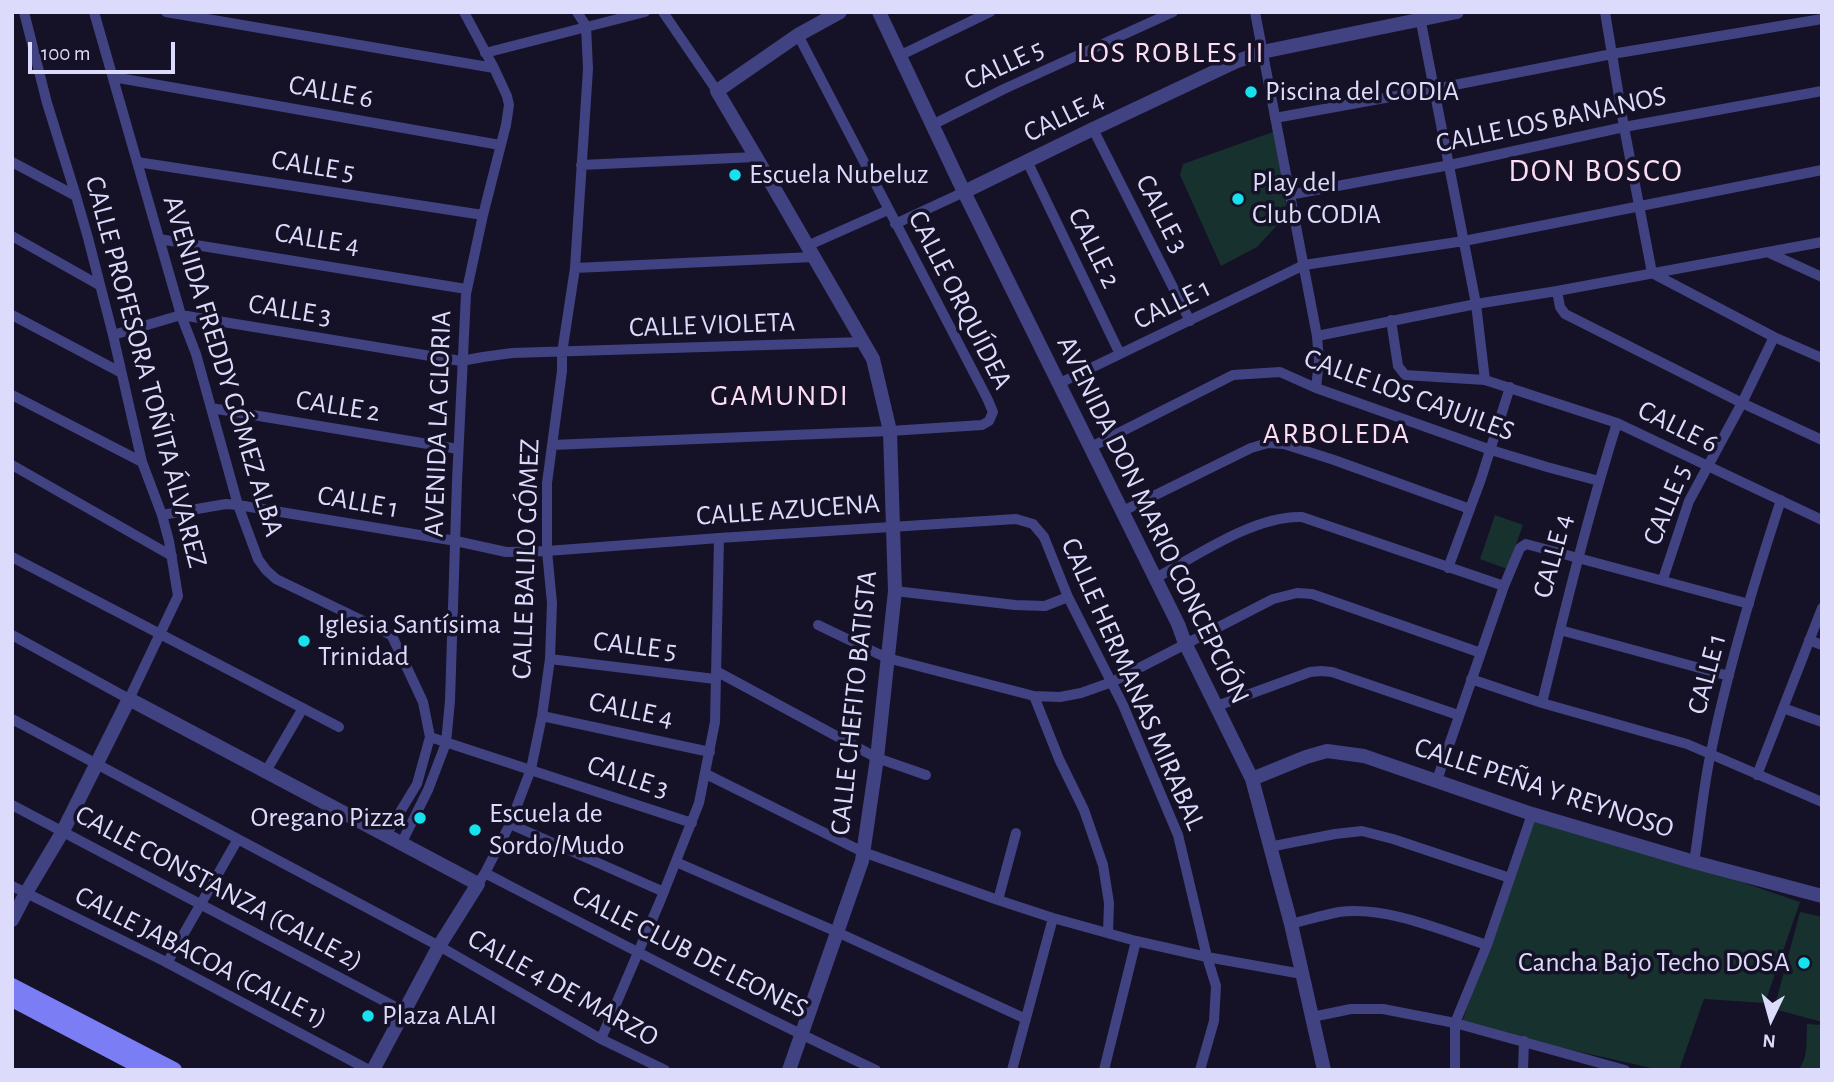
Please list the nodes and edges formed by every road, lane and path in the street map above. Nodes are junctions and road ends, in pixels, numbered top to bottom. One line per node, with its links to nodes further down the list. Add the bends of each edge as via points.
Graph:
1 (94, 12): 24 (street, AVENIDA FREDDY GÓMEZ ALBA)
2 (166, 12): 23 (street)
3 (464, 12): 20 (street, AVENIDA LA GLORIA)
4 (578, 12): 17 (street, CALLE BALILO GÓMEZ)
5 (645, 12): 17 (street)
6 (663, 12): 27 (street, CALLE CHEFITO BATISTA)
7 (840, 12): 18 (street)
8 (879, 12): 22 (street, AVENIDA DON MARIO CONCEPCIÓN)
9 (990, 12): 22 (street)
10 (1173, 12): 29 (street, CALLE 5)
11 (1255, 12): 19 (street)
12 (1457, 12): 15 (street, CALLE 4)
13 (1605, 12): 21 (street)
14 (25, 13): 42 (street, CALLE PROFESORA TOÑITA ÁLVAREZ)
15 (1420, 16): 19 (street, CALLE 4); 25 (street)
16 (1822, 19): 21 (street)
17 (586, 26): 20 (street); 37 (street, CALLE BALILO GÓMEZ, via 588,69)
18 (798, 35): 27 (street); 44 (street, CALLE ORQUÍDEA)
19 (1262, 52): 28 (street); 31 (street, CALLE 4)
20 (485, 53): 23 (street, AVENIDA LA GLORIA)
21 (1612, 54): 25 (street); 30 (street)
22 (901, 55): 29 (street, AVENIDA DON MARIO CONCEPCIÓN)
23 (494, 68): 32 (street, AVENIDA LA GLORIA, via 509,105)
24 (113, 77): 32 (street, CALLE 6); 36 (street, AVENIDA FREDDY GÓMEZ ALBA)
25 (1434, 89): 28 (street); 38 (street)
26 (1822, 91): 30 (street, CALLE LOS BANANOS)
27 (717, 92): 33 (street, CALLE CHEFITO BATISTA)
28 (1275, 118): 41 (street)
29 (932, 125): 40 (street, AVENIDA DON MARIO CONCEPCIÓN)
30 (1624, 127): 38 (street, CALLE LOS BANANOS); 43 (street)
31 (1093, 129): 34 (street, CALLE 4); 64 (street, CALLE 3)
32 (500, 145): 45 (street, AVENIDA LA GLORIA)
33 (756, 156): 37 (street); 51 (street, CALLE CHEFITO BATISTA)
34 (1027, 161): 40 (street, CALLE 4); 70 (street, CALLE 2)
35 (12, 162): 42 (street)
36 (137, 162): 45 (street, CALLE 5); 48 (street, AVENIDA FREDDY GÓMEZ ALBA)
37 (581, 165): 54 (street, CALLE BALILO GÓMEZ)
38 (1450, 165): 41 (street, CALLE LOS BANANOS); 49 (street)
39 (1822, 170): 43 (street, CALLE 1)
40 (964, 192): 46 (street); 75 (street, AVENIDA DON MARIO CONCEPCIÓN)
41 (1289, 195): 53 (street)
42 (76, 196): 57 (street, CALLE PROFESORA TOÑITA ÁLVAREZ)
43 (1640, 207): 49 (street, CALLE 1); 55 (street)
44 (888, 210): 46 (street, CALLE ORQUÍDEA); 51 (street)
45 (483, 215): 58 (street, AVENIDA LA GLORIA)
46 (895, 224): 82 (street, CALLE ORQUÍDEA, via 993,412 982,425)
47 (12, 236): 57 (street)
48 (159, 239): 58 (street, CALLE 4); 62 (street, AVENIDA FREDDY GÓMEZ ALBA)
49 (1464, 241): 53 (street, CALLE 1); 60 (street)
50 (1822, 242): 52 (street)
51 (810, 251): 54 (street); 68 (street, CALLE CHEFITO BATISTA)
52 (1765, 252): 55 (street); 56 (street)
53 (1304, 265): 64 (street, CALLE 1); 66 (street)
54 (575, 268): 69 (street, CALLE BALILO GÓMEZ)
55 (1652, 273): 59 (street); 67 (street)
56 (1822, 277)
57 (99, 285): 65 (street, CALLE PROFESORA TOÑITA ÁLVAREZ)
58 (466, 289): 72 (street, AVENIDA LA GLORIA)
59 (1557, 291): 60 (street); 79 (street, via 1566,314)
60 (1476, 304): 63 (street); 74 (street)
61 (12, 315): 73 (street)
62 (181, 315): 65 (street, CALLE 3); 72 (street, CALLE 3); 80 (street, AVENIDA FREDDY GÓMEZ ALBA)
63 (1391, 320): 66 (street); 74 (street, CALLE 6, via 1398,366 1405,374)
64 (1190, 321): 70 (street, CALLE 1)
65 (113, 335): 73 (street, CALLE PROFESORA TOÑITA ÁLVAREZ)
66 (1317, 336): 77 (street)
67 (1774, 337): 71 (street); 79 (street, CALLE 5)
68 (863, 342): 69 (street, CALLE VIOLETA); 82 (street, CALLE CHEFITO BATISTA, via 873,359)
69 (562, 353): 72 (street, CALLE 3); 84 (street, CALLE BALILO GÓMEZ)
70 (1120, 354): 75 (street, CALLE 1)
71 (1822, 358)
72 (461, 361): 86 (street, AVENIDA LA GLORIA)
73 (120, 372): 88 (street, CALLE PROFESORA TOÑITA ÁLVAREZ)
74 (1485, 380): 76 (street, CALLE 6)
75 (1060, 383): 85 (street, AVENIDA DON MARIO CONCEPCIÓN)
76 (1510, 387): 81 (street, CALLE 6); 87 (street)
77 (1316, 388): 85 (street, CALLE LOS CAJUILES, via 1280,372 1234,375); 87 (street, CALLE LOS CAJUILES)
78 (12, 395): 88 (street)
79 (1742, 403): 83 (street); 90 (street, CALLE 5)
80 (211, 408): 86 (street, CALLE 2); 93 (street, AVENIDA FREDDY GÓMEZ ALBA)
81 (1617, 423): 90 (street, CALLE 6); 91 (street, CALLE 4)
82 (890, 430): 84 (street, CALLE ORQUÍDEA); 99 (street, CALLE CHEFITO BATISTA)
83 (1822, 440)
84 (552, 445): 102 (street, CALLE BALILO GÓMEZ)
85 (1091, 447): 95 (street, AVENIDA DON MARIO CONCEPCIÓN)
86 (458, 449): 101 (street, AVENIDA LA GLORIA)
87 (1491, 450): 91 (street, CALLE LOS CAJUILES); 94 (street)
88 (142, 462): 96 (street, CALLE PROFESORA TOÑITA ÁLVAREZ)
89 (12, 465): 103 (street)
90 (1706, 466): 92 (street, CALLE 6); 108 (street, CALLE 5)
91 (1599, 481): 105 (street, CALLE 4)
92 (1781, 500): 97 (street, CALLE 6); 112 (street, CALLE 1)
93 (238, 505): 96 (street, CALLE 1); 101 (street, CALLE 1); 139 (street, AVENIDA FREDDY GÓMEZ ALBA, via 258,559 276,579 392,636 423,702)
94 (1470, 509): 95 (street, via 1334,460 1268,443); 106 (street)
95 (1123, 511): 107 (street, AVENIDA DON MARIO CONCEPCIÓN)
96 (162, 514): 103 (street, CALLE PROFESORA TOÑITA ÁLVAREZ)
97 (1822, 520)
98 (1033, 524): 99 (street, CALLE AZUCENA, via 1016,519); 111 (street, CALLE HERMANAS MIRABAL, via 1044,537)
99 (893, 526): 100 (street, CALLE AZUCENA); 110 (street, CALLE CHEFITO BATISTA)
100 (719, 537): 102 (street, CALLE AZUCENA); 124 (street)
101 (456, 541): 102 (street, CALLE 1, via 506,552); 140 (street, AVENIDA LA GLORIA)
102 (547, 551): 123 (street, CALLE BALILO GÓMEZ, via 552,603)
103 (172, 556): 117 (street, CALLE PROFESORA TOÑITA ÁLVAREZ, via 178,596)
104 (12, 557): 117 (street)
105 (1577, 557): 108 (street); 109 (street, via 1527,544 1520,548); 115 (street, CALLE 4)
106 (1448, 568): 107 (street, via 1302,517 1287,516 1235,535); 109 (street)
107 (1156, 578): 119 (street, AVENIDA DON MARIO CONCEPCIÓN)
108 (1663, 579): 112 (street)
109 (1504, 586): 121 (street)
110 (895, 591): 111 (street, via 1015,605 1045,606); 122 (street, CALLE CHEFITO BATISTA)
111 (1068, 597): 127 (street, CALLE HERMANAS MIRABAL)
112 (1749, 604): 125 (street, CALLE 1)
113 (1822, 608): 118 (street)
114 (818, 625): 122 (street)
115 (1560, 630): 125 (street); 130 (street, CALLE 4)
116 (12, 635): 129 (street)
117 (160, 635): 129 (street, CALLE PROFESORA TOÑITA ÁLVAREZ); 132 (street)
118 (1809, 640): 120 (street); 133 (street)
119 (1185, 643): 121 (street, via 1273,599 1297,593 1312,594); 127 (street); 131 (street, AVENIDA DON MARIO CONCEPCIÓN)
120 (1822, 645)
121 (1481, 653): 126 (street)
122 (887, 658): 128 (street); 143 (street, CALLE CHEFITO BATISTA)
123 (550, 659): 124 (street, CALLE 5); 135 (street, CALLE BALILO GÓMEZ)
124 (715, 675): 141 (street, via 715,722); 143 (street)
125 (1729, 676): 142 (street, CALLE 1)
126 (1471, 679): 130 (street); 134 (street)
127 (1112, 682): 128 (street, via 1060,697); 183 (street, CALLE HERMANAS MIRABAL, via 1178,835)
128 (1034, 696): 178 (street, via 1103,865)
129 (129, 699): 144 (street, CALLE PROFESORA TOÑITA ÁLVAREZ); 146 (street)
130 (1542, 703): 142 (street)
131 (1217, 706): 134 (street, via 1321,671); 150 (street, AVENIDA DON MARIO CONCEPCIÓN)
132 (303, 708): 138 (street); 146 (street)
133 (1783, 708): 137 (street); 149 (street)
134 (1458, 715): 151 (street)
135 (542, 716): 141 (street, CALLE 4); 145 (street, CALLE BALILO GÓMEZ)
136 (12, 719): 144 (street, CALLE 4 DE MARZO)
137 (1822, 722)
138 (339, 727)
139 (430, 737): 140 (street, CALLE 3); 159 (street, via 417,784)
140 (446, 743): 145 (street, CALLE 3); 161 (street, AVENIDA LA GLORIA)
141 (709, 752): 147 (street)
142 (1710, 754): 149 (street); 165 (street, CALLE 1)
143 (877, 758): 148 (street); 163 (street, CALLE CHEFITO BATISTA)
144 (96, 764): 157 (street, CALLE PROFESORA TOÑITA ÁLVAREZ); 160 (street, CALLE 4 DE MARZO)
145 (531, 769): 155 (street, CALLE 3); 156 (street, CALLE BALILO GÓMEZ)
146 (265, 773): 159 (street)
147 (706, 774): 155 (street); 163 (street)
148 (926, 775)
149 (1757, 775): 152 (street)
150 (1252, 779): 151 (street, CALLE PEÑA Y REYNOSO, via 1327,751 1364,756); 162 (street, AVENIDA DON MARIO CONCEPCIÓN)
151 (1437, 780): 154 (street, CALLE PEÑA Y REYNOSO)
152 (1822, 802)
153 (12, 804): 157 (street, CALLE CONSTANZA (CALLE 2))
154 (1532, 814): 165 (street, CALLE PEÑA Y REYNOSO); 167 (street)
155 (692, 822): 164 (street)
156 (510, 824): 166 (street, CALLE BALILO GÓMEZ); 169 (street)
157 (64, 831): 170 (street, CALLE PROFESORA TOÑITA ÁLVAREZ); 173 (street, CALLE CONSTANZA (CALLE 2))
158 (1016, 833): 172 (street)
159 (386, 835): 161 (street)
160 (238, 839): 173 (street); 181 (street, CALLE 4 DE MARZO)
161 (401, 844): 166 (street)
162 (1269, 847): 167 (street, via 1362,831); 176 (street, AVENIDA DON MARIO CONCEPCIÓN)
163 (863, 852): 172 (street); 177 (street, CALLE CHEFITO BATISTA)
164 (676, 862): 169 (street); 177 (street)
165 (1694, 862): 171 (street, CALLE PEÑA Y REYNOSO)
166 (481, 878): 181 (street, CALLE BALILO GÓMEZ); 182 (street, CALLE CLUB DE LEONES)
167 (1510, 878): 180 (street)
168 (12, 886): 170 (street, CALLE JABACOA (CALLE 1))
169 (664, 892): 182 (street)
170 (26, 893): 175 (street, CALLE PROFESORA TOÑITA ÁLVAREZ); 184 (street, CALLE JABACOA (CALLE 1))
171 (1822, 896)
172 (998, 900): 174 (street)
173 (200, 905): 184 (street); 188 (street, CALLE CONSTANZA (CALLE 2))
174 (1053, 918): 178 (street); 190 (street)
175 (12, 920)
176 (1291, 924): 180 (street, via 1339,912 1367,912 1397,916); 185 (street, AVENIDA DON MARIO CONCEPCIÓN)
177 (837, 932): 190 (street); 192 (street, CALLE CHEFITO BATISTA)
178 (1108, 933): 179 (street)
179 (1136, 941): 183 (street); 202 (street)
180 (1487, 945): 191 (street)
181 (439, 946): 188 (street, CALLE BALILO GÓMEZ); 193 (street, CALLE 4 DE MARZO)
182 (637, 952): 192 (street, CALLE CLUB DE LEONES); 193 (street)
183 (1207, 957): 185 (street); 203 (street, CALLE HERMANAS MIRABAL, via 1216,986 1214,1021)
184 (167, 963): 197 (street, CALLE JABACOA (CALLE 1))
185 (1302, 974): 189 (street, AVENIDA DON MARIO CONCEPCIÓN)
186 (12, 986): 196 (main road)
187 (12, 999): 195 (main road)
188 (405, 1012): 197 (street, CALLE BALILO GÓMEZ)
189 (1312, 1017): 191 (street, via 1351,1009 1383,1009); 204 (street, AVENIDA DON MARIO CONCEPCIÓN)
190 (1026, 1019): 201 (street)
191 (1455, 1023): 194 (street); 205 (street)
192 (801, 1035): 199 (street, CALLE CHEFITO BATISTA); 200 (street, CALLE CLUB DE LEONES)
193 (601, 1039): 198 (street, CALLE 4 DE MARZO)
194 (1524, 1041): 206 (street); 207 (street)
195 (147, 1070)
196 (174, 1070)
197 (371, 1070)
198 (664, 1070)
199 (789, 1070)
200 (876, 1070)
201 (1012, 1070)
202 (1104, 1070)
203 (1200, 1070)
204 (1324, 1070)
205 (1455, 1070)
206 (1523, 1070)
207 (1625, 1070)

